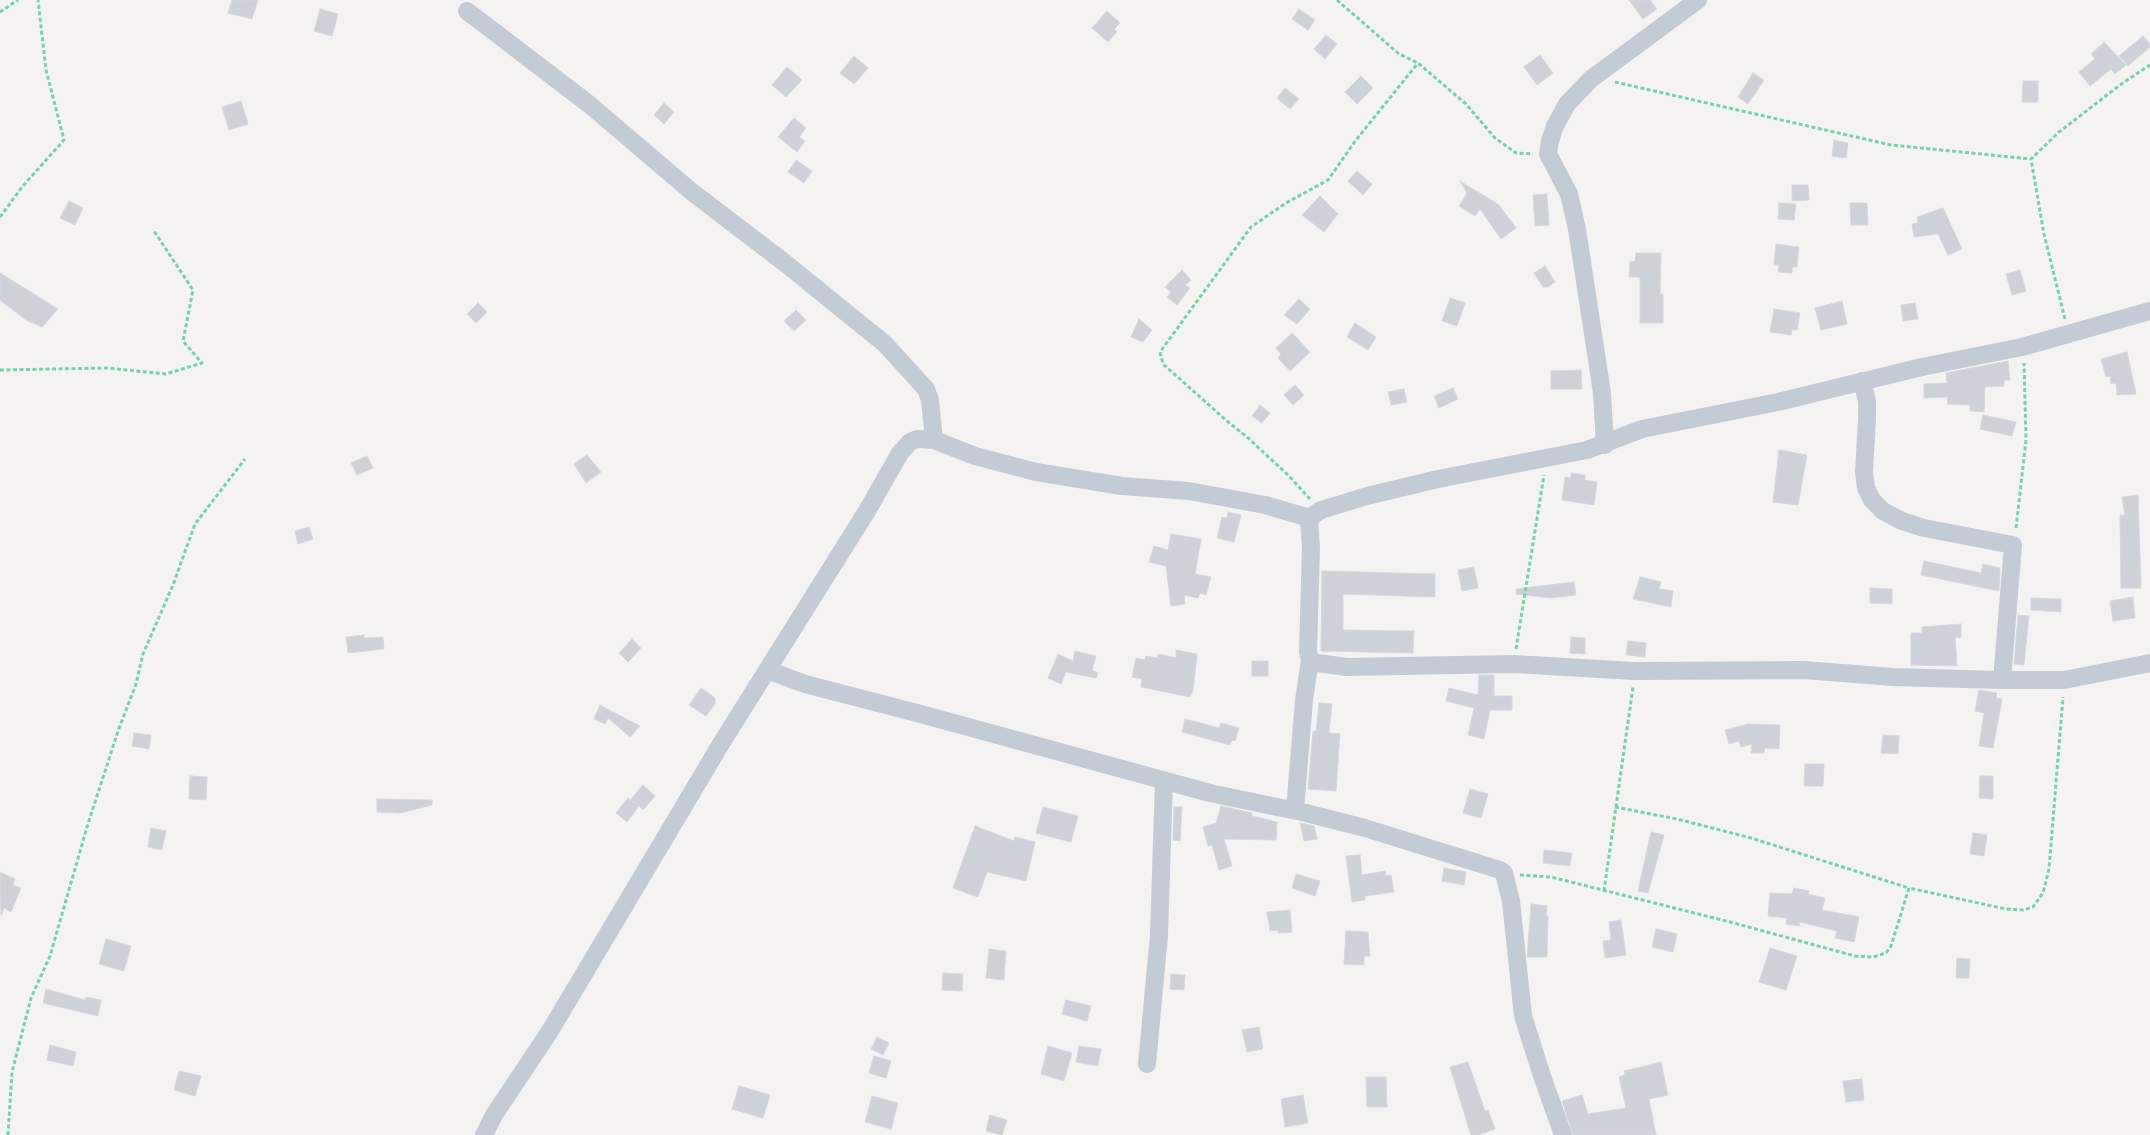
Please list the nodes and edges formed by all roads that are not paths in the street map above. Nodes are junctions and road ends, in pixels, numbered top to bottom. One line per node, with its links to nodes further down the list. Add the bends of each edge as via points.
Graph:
1 (1698, 0): 6 (street, via 1592,79 1562,112 1550,140 1548,154 1569,194 1577,229 1602,392)
2 (467, 11): 5 (street, via 590,105 692,192 885,344 926,389)
3 (2150, 311): 4 (street, via 2022,347)
4 (1862, 381): 6 (street, via 1778,402 1642,429); 11 (street, via 1867,419 1864,472 1872,500 1883,511 1902,521 2013,545)
5 (934, 440): 7 (street, via 975,456 1036,472 1122,486 1189,491 1265,505); 10 (street, via 917,438 900,453)
6 (1605, 445): 7 (street, via 1367,496 1321,510)
7 (1308, 519): 8 (street)
8 (1310, 660): 11 (street, via 1347,667 1514,664 1634,671 1804,670 1893,677); 13 (street)
9 (2150, 663): 11 (street, via 2064,680)
10 (766, 670): 12 (street, via 833,692); 15 (street, via 550,1031)
11 (2002, 680)
12 (1164, 780): 13 (street); 14 (street, via 1159,935)
13 (1295, 810): 16 (street, via 1365,828 1504,873 1511,901 1523,1016)
14 (1148, 1064)
15 (484, 1135)
16 (1564, 1135)

